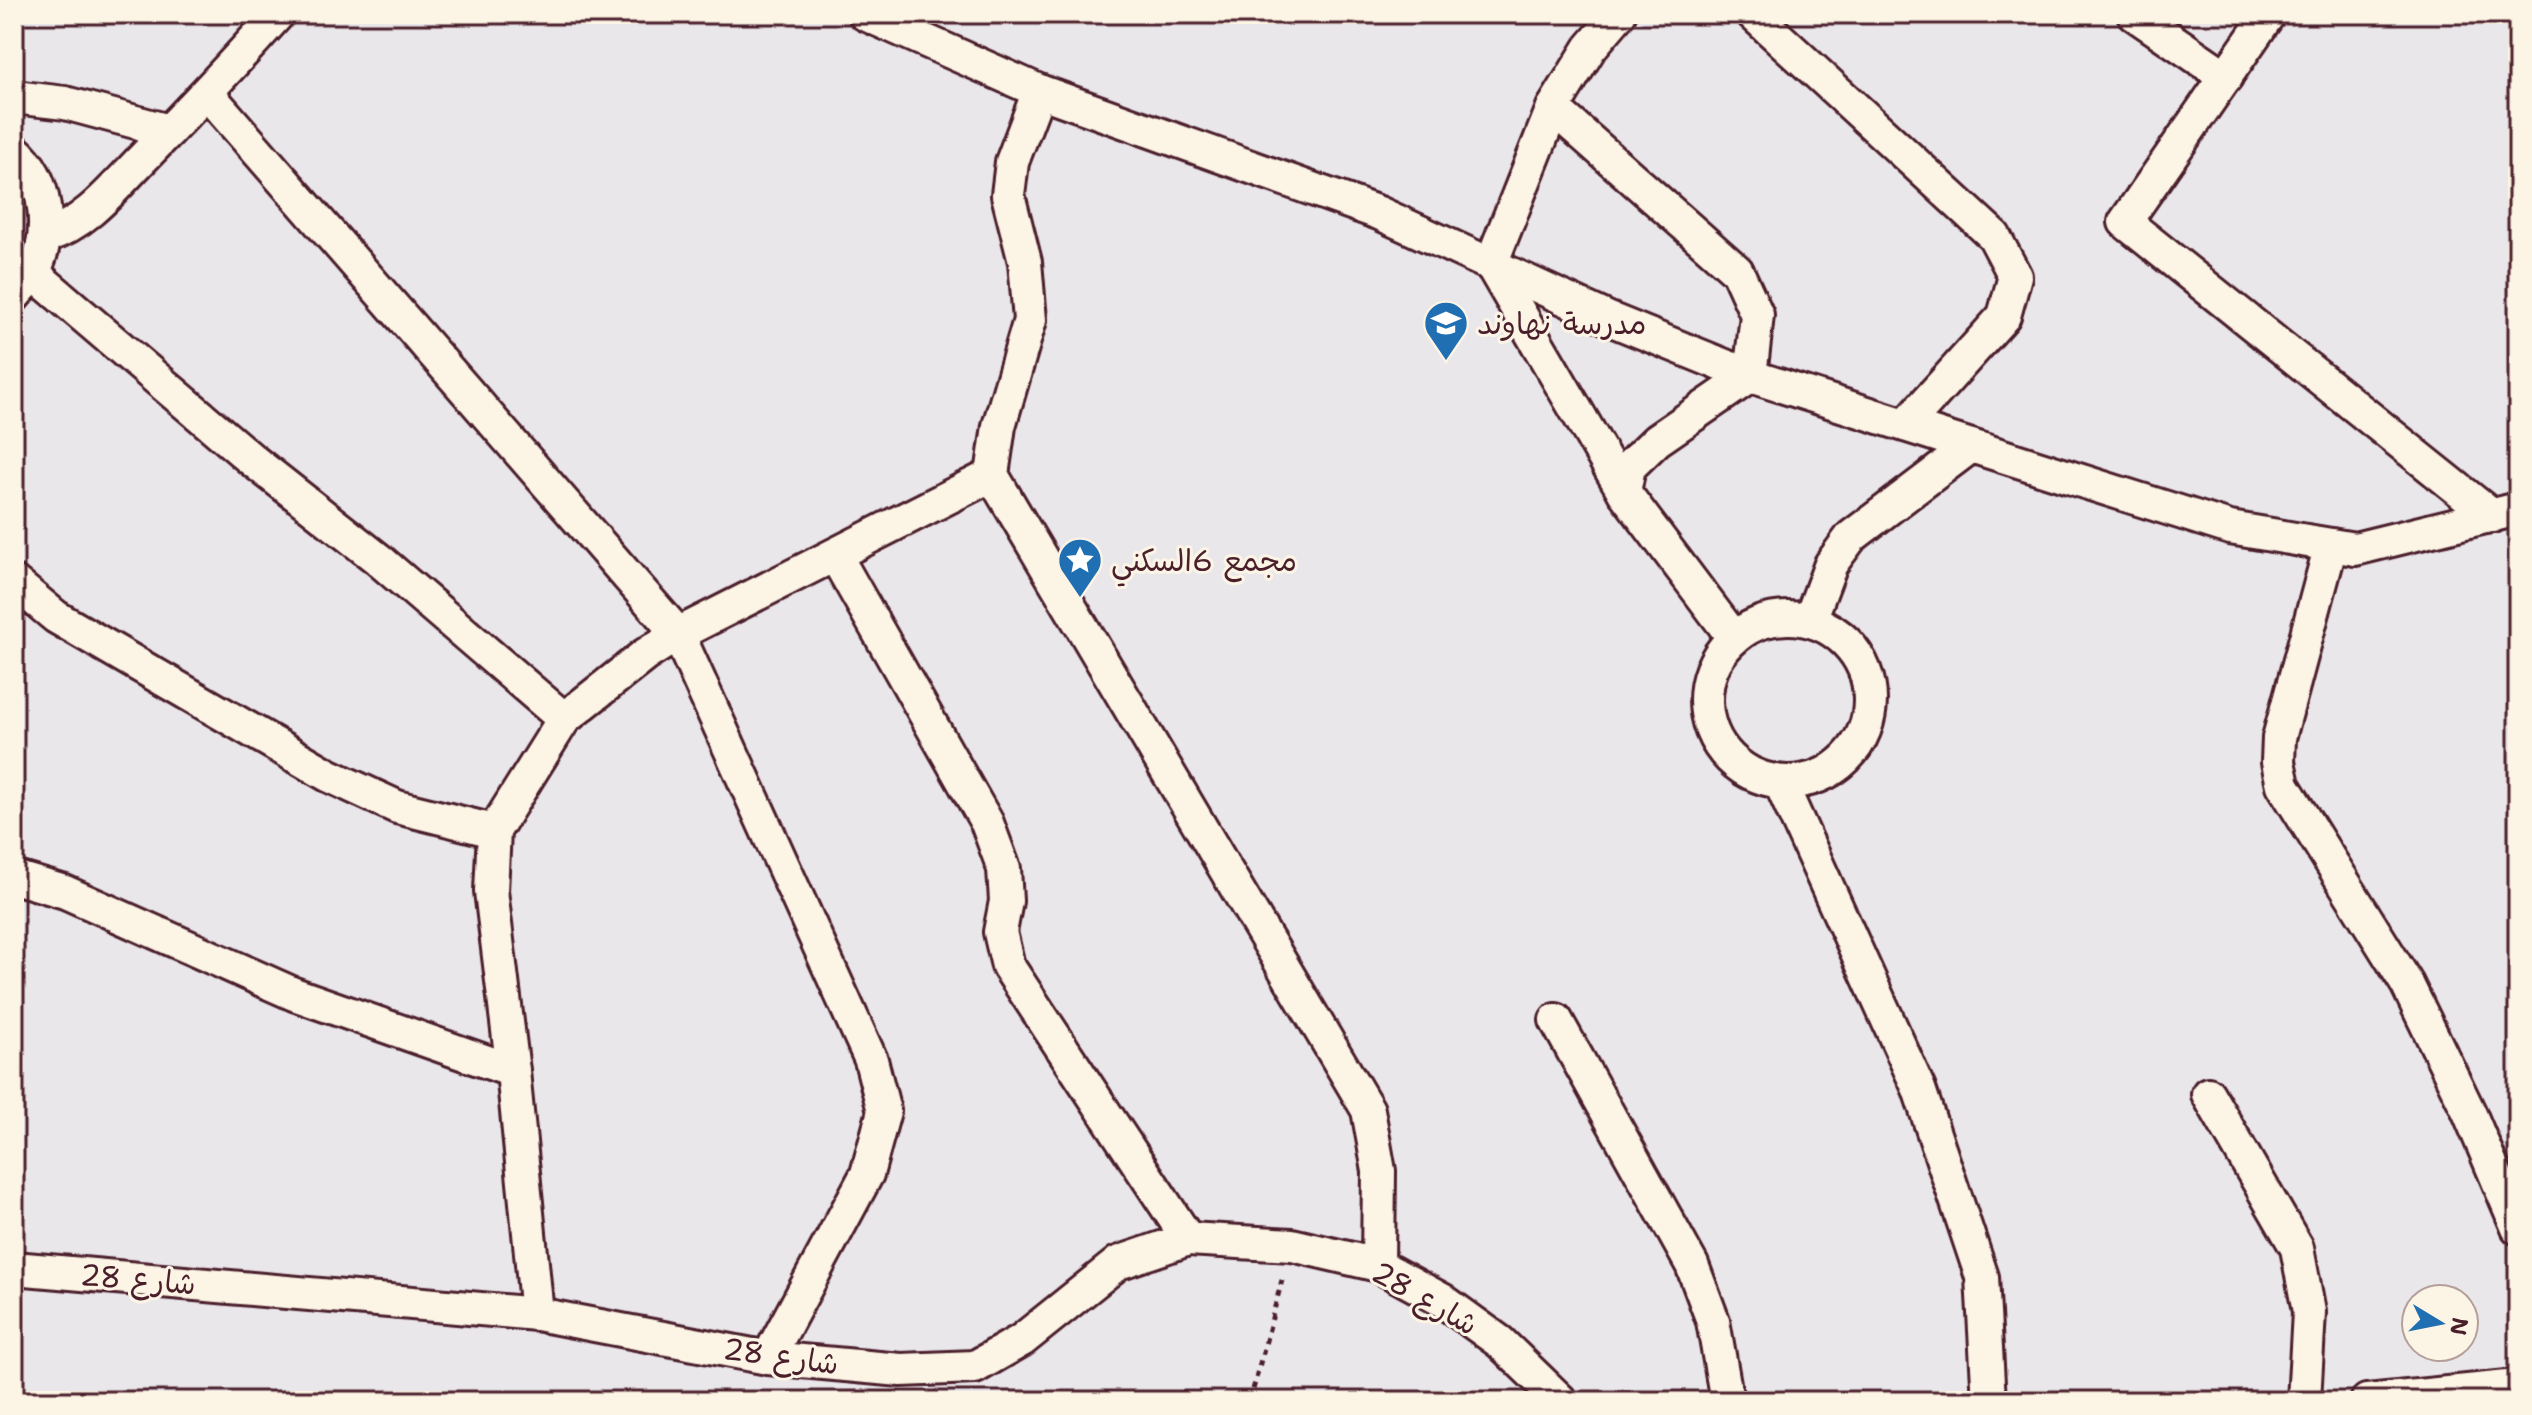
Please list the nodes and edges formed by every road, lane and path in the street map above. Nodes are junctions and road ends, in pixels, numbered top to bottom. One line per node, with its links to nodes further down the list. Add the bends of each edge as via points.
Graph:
1 (278, 14): 9 (street)
2 (865, 14): 8 (street)
3 (1619, 14): 11 (street, via 1590,48)
4 (1753, 14): 18 (street, via 1994,236 2015,276 2004,316)
5 (2134, 14): 7 (street)
6 (2269, 14): 7 (street)
7 (2226, 77): 22 (street, via 2125,222)
8 (1039, 91): 15 (street, via 1379,213); 20 (street, via 1012,162 1008,195 1025,262 1030,320 999,426)
9 (207, 93): 12 (street); 27 (street)
10 (14, 97): 12 (street, via 65,103)
11 (1553, 108): 15 (street); 17 (street, via 1737,271 1757,315)
12 (169, 131): 14 (street, via 88,215)
13 (14, 150): 14 (street, via 43,196)
14 (46, 236): 16 (street)
15 (1491, 264): 17 (street); 21 (street)
16 (24, 284): 29 (street, via 378,559)
17 (1750, 376): 18 (street); 21 (street, via 1657,440 1629,467)
18 (1906, 425): 19 (street)
19 (1971, 446): 23 (street, via 2230,528); 26 (street, via 1851,537 1831,564)
20 (992, 475): 24 (street); 39 (street, via 1368,1110 1379,1171)
21 (1624, 492): 28 (street)
22 (2505, 513): 23 (street, via 2355,549)
23 (2331, 545): 36 (street, via 2279,738 2283,785 2407,984)
24 (835, 555): 27 (street); 37 (street, via 987,823 1004,869 1006,901 1000,932 1008,966)
25 (14, 582): 31 (street, via 56,617 328,775 397,807)
26 (1810, 620): 28 (street, via 1782,618 1754,625); 30 (street, via 1835,632 1855,652 1867,678 1865,730 1850,754 1827,772 1809,780)
27 (678, 634): 29 (street); 42 (street, via 871,1060 884,1111 867,1174)
28 (1734, 638): 30 (street, via 1716,660 1707,687 1714,736 1732,759 1755,775)
29 (564, 719): 31 (street)
30 (1780, 782): 47 (street, via 1919,1089 1982,1277)
31 (494, 831): 34 (street, via 491,891)
32 (14, 877): 34 (street, via 65,892 294,994)
33 (1556, 1020): 46 (street, via 1692,1265 1713,1321)
34 (513, 1071): 41 (street)
35 (2208, 1094): 48 (street, via 2297,1248 2309,1312)
36 (2518, 1228)
37 (1188, 1239): 38 (street, شارع 28); 42 (street, شارع 28, via 1118,1263 1022,1340 975,1367 901,1370)
38 (1292, 1245): 39 (street, شارع 28); 44 (path)
39 (1378, 1265): 45 (street, شارع 28, via 1442,1300 1500,1342)
40 (14, 1268): 41 (street, شارع 28)
41 (537, 1314): 42 (street, شارع 28)
42 (768, 1358)
43 (2518, 1386): 49 (street)
44 (1250, 1401)
45 (1561, 1401)
46 (1727, 1401)
47 (1989, 1401)
48 (2304, 1401)
49 (2367, 1401)

